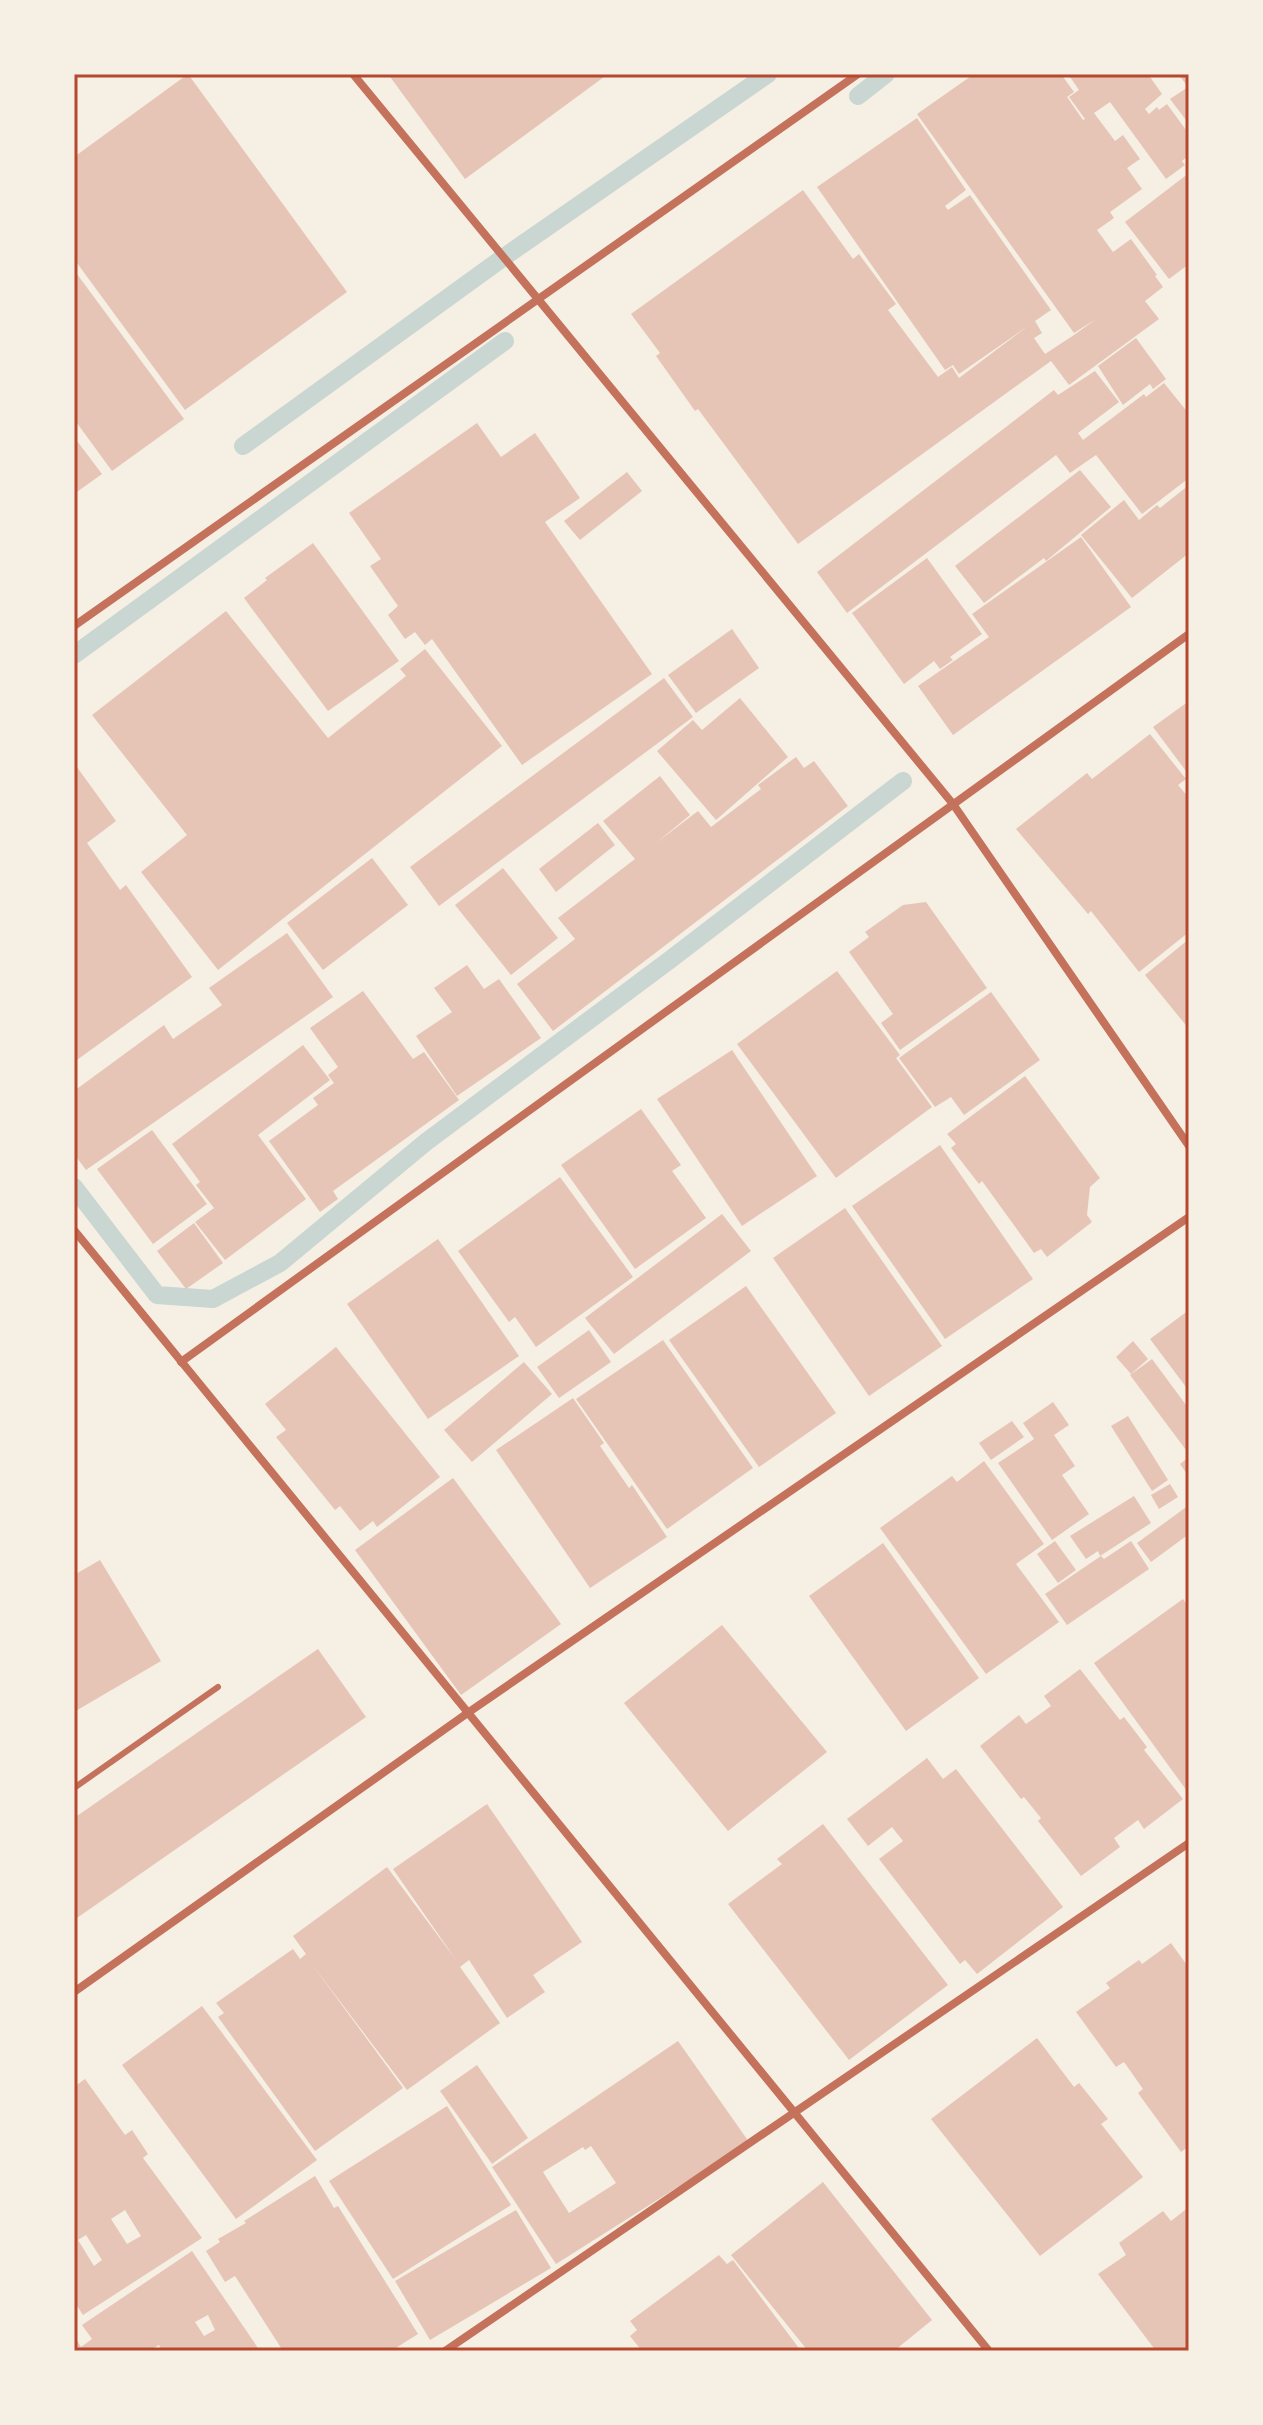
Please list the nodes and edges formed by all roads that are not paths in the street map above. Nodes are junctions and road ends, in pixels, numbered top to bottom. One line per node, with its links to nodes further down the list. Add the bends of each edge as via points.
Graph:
1 (353, 74): 3 (street)
2 (858, 74): 3 (street)
3 (538, 300): 4 (street); 6 (street)
4 (74, 626)
5 (1189, 634): 6 (street)
6 (953, 804): 7 (street); 10 (street)
7 (1189, 1146)
8 (1189, 1217): 12 (street)
9 (74, 1230): 10 (street)
10 (181, 1362): 12 (street)
11 (218, 1687): 13 (lane)
12 (469, 1712): 15 (street); 16 (street)
13 (74, 1788)
14 (1189, 1843): 16 (street)
15 (74, 1992)
16 (795, 2112): 17 (street); 18 (street)
17 (445, 2351)
18 (989, 2351)

